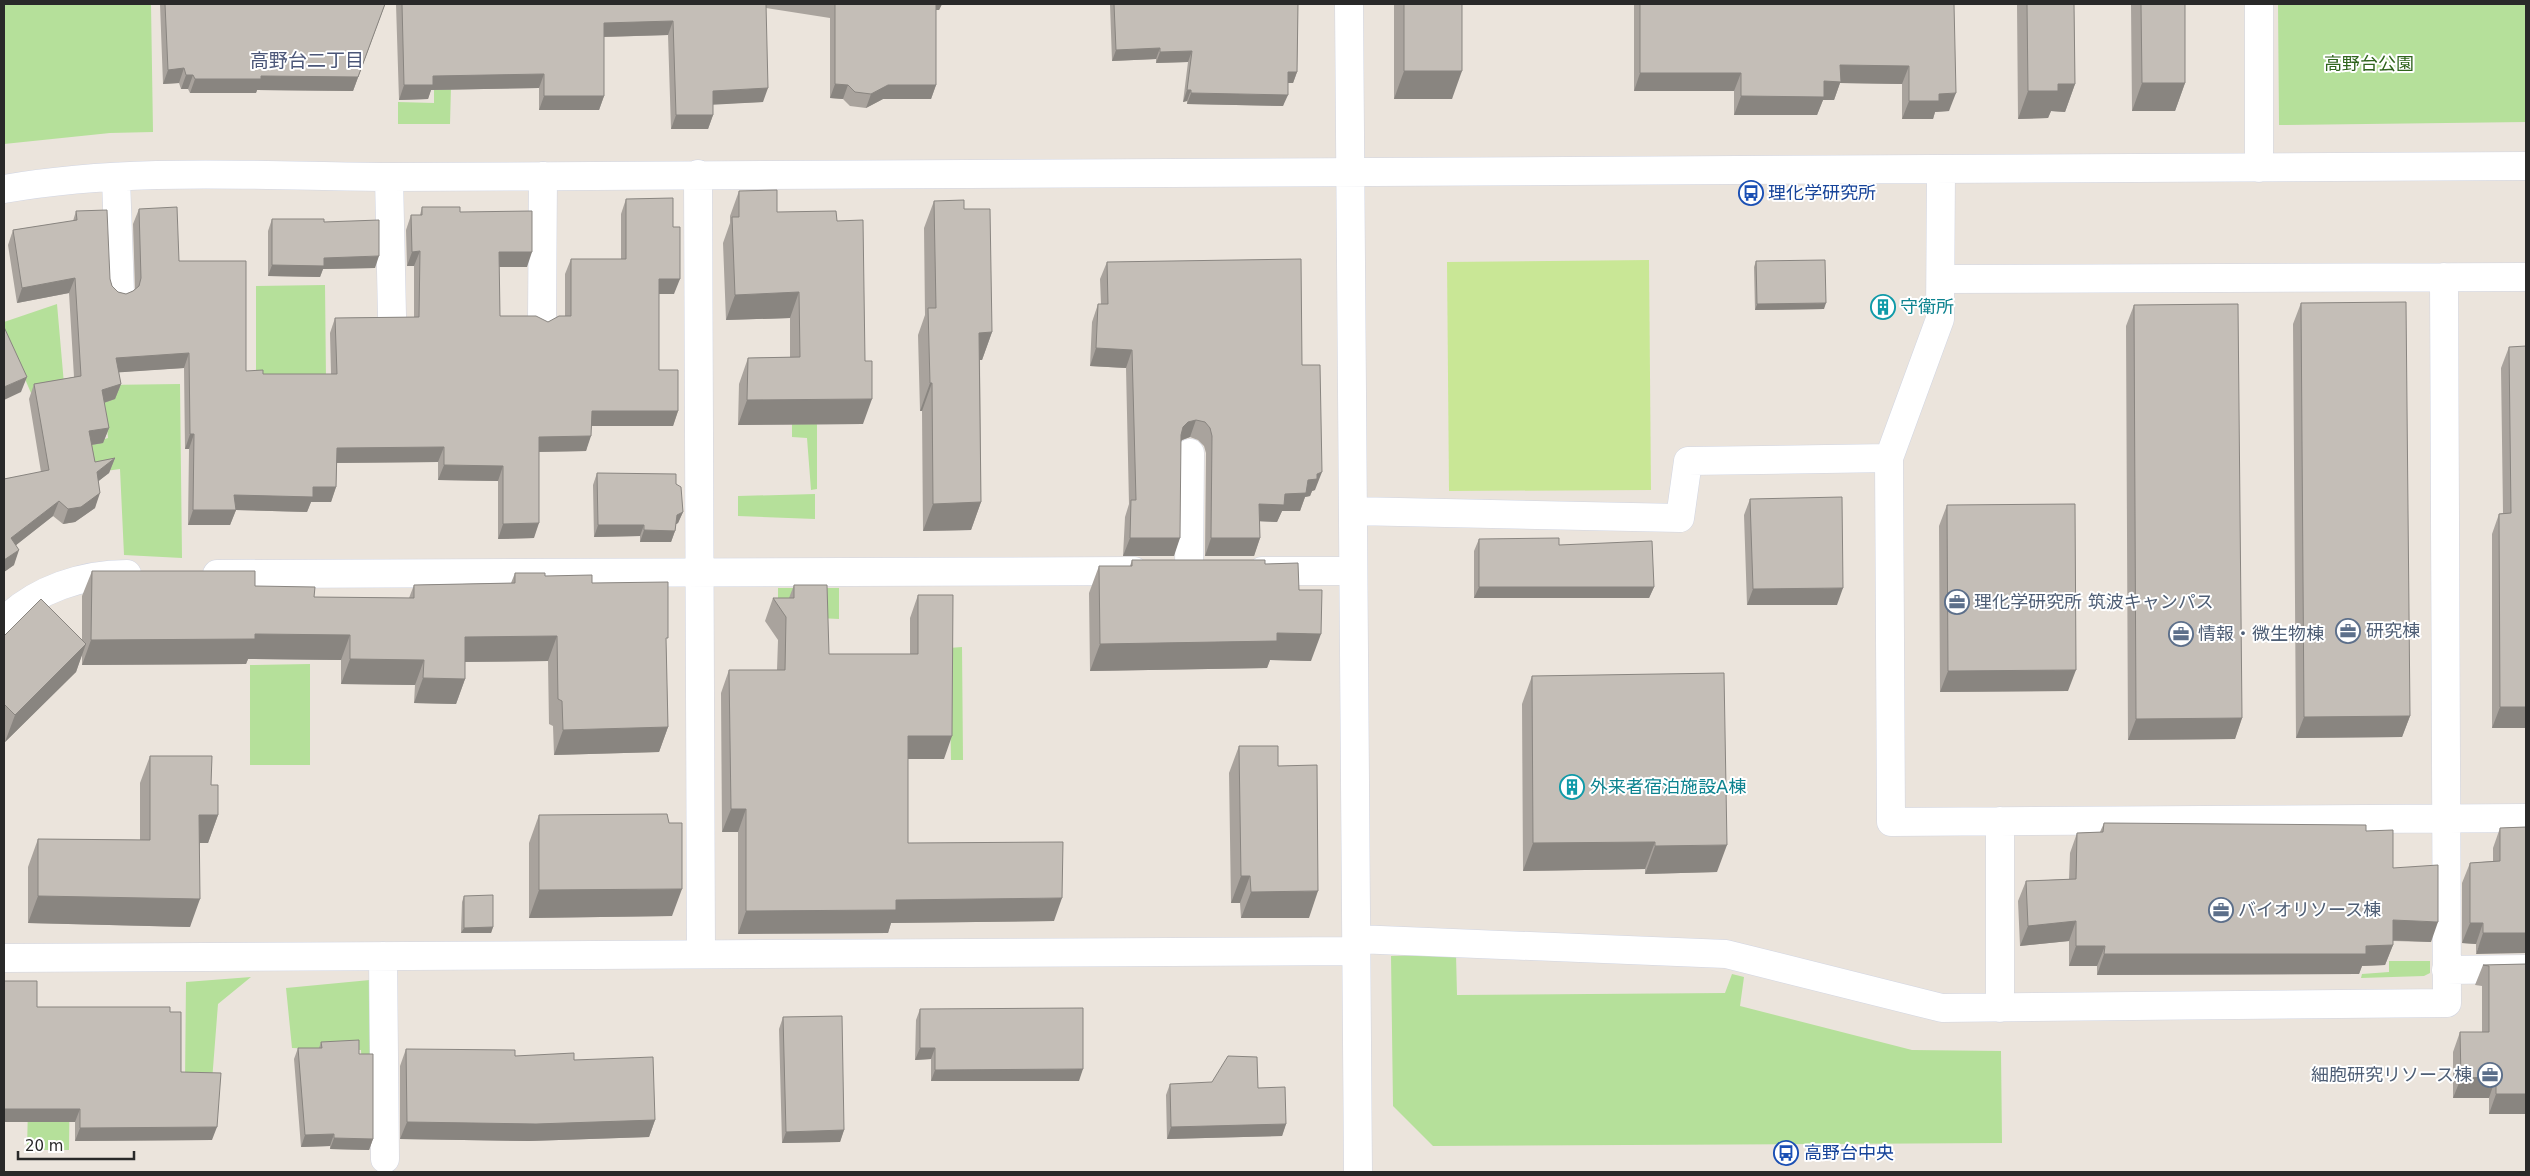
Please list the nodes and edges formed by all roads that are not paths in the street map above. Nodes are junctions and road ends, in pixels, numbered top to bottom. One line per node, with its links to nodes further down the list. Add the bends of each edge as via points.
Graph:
1 (1349, 4): 5 (street)
2 (2259, 4): 4 (street)
3 (2526, 166): 4 (street)
4 (2259, 168): 6 (street)
5 (1350, 171): 6 (street); 7 (street); 20 (street)
6 (1941, 171): 14 (street)
7 (698, 174): 8 (street); 23 (street)
8 (543, 176): 9 (street); 17 (street)
9 (389, 177): 10 (street); 16 (street)
10 (116, 178): 11 (street); 15 (street)
11 (4, 189)
12 (2444, 277): 13 (street); 14 (street); 27 (street)
13 (2526, 277)
14 (1941, 279): 19 (street, via 1940,319)
15 (120, 293)
16 (392, 316)
17 (542, 321)
18 (1190, 453): 21 (street)
19 (1890, 458): 20 (street, via 1688,461 1680,518); 29 (street, via 1891,822)
20 (1353, 511): 22 (street)
21 (1189, 571): 22 (street); 23 (street)
22 (1353, 571): 30 (street)
23 (700, 572): 25 (street); 31 (street)
24 (155, 574): 26 (street, via 84,578 48,590)
25 (194, 574)
26 (4, 621)
27 (2446, 818): 28 (street); 29 (street); 35 (street)
28 (2526, 818)
29 (2000, 821): 36 (street)
30 (1356, 945): 31 (street); 36 (street, via 1726,954 1942,1008); 38 (street)
31 (701, 954): 32 (street)
32 (384, 956): 33 (street); 37 (street)
33 (4, 958)
34 (2526, 969): 35 (street)
35 (2446, 970): 36 (street, via 2447,1003)
36 (2000, 1008)
37 (385, 1159)
38 (1358, 1172)

